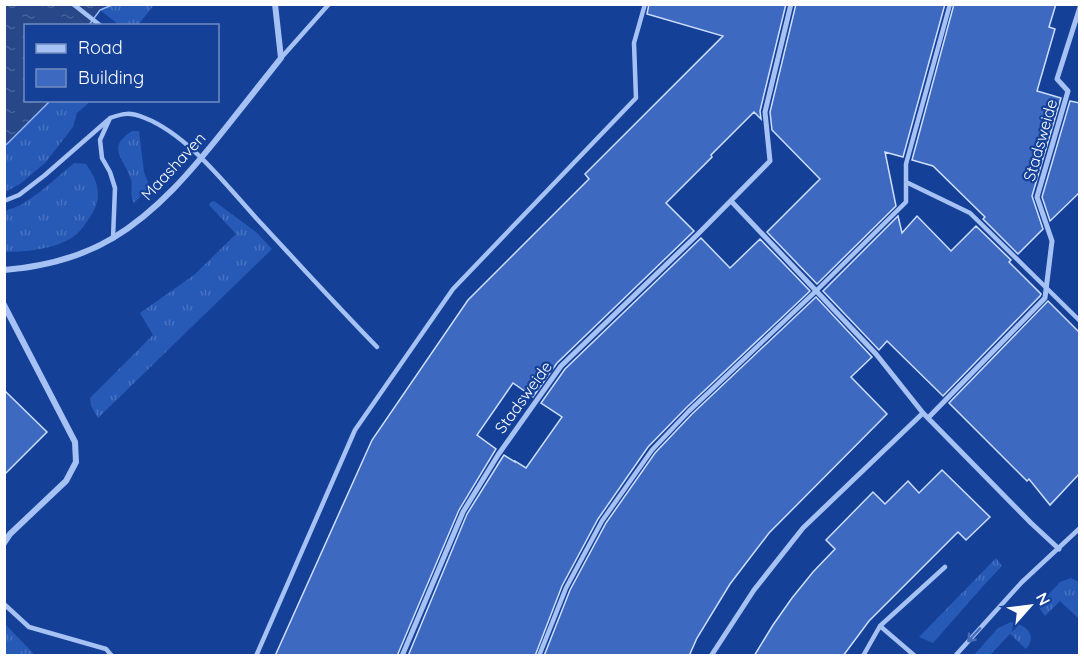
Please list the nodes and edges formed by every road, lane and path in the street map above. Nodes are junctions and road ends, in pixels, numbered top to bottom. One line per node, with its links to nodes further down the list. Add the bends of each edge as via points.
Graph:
1 (73, 4): 8 (lane)
2 (275, 4): 9 (street)
3 (328, 4): 9 (lane)
4 (645, 4): 30 (lane, via 634,43 636,98 453,289 355,430)
5 (791, 4): 14 (street, Stadsweide, via 765,112 770,161)
6 (950, 4): 12 (lane, via 906,164)
7 (1080, 7): 17 (street, Stadsweide, via 1057,79 1068,91 1037,196 1052,241)
8 (98, 24)
9 (281, 58): 11 (street, Maashaven)
10 (110, 118): 11 (lane, via 126,113 145,118); 13 (lane, via 45,175); 15 (lane, via 100,140 102,158 115,188)
11 (202, 158): 15 (street, Maashaven, via 175,189); 21 (lane)
12 (906, 182): 17 (lane, via 970,213); 18 (lane, via 906,202)
13 (4, 201)
14 (730, 201): 18 (street); 31 (street, Stadsweide, via 561,366 523,418 463,512)
15 (113, 238): 16 (street, Maashaven, via 54,262)
16 (4, 270)
17 (1046, 287): 20 (lane); 22 (street, Stadsweide, via 1045,298)
18 (816, 291): 22 (street, via 876,354); 32 (lane, via 652,450 597,530 566,588)
19 (4, 304): 24 (street, via 75,442 76,462 66,481)
20 (1080, 321)
21 (377, 347)
22 (925, 415): 25 (street); 33 (street, Stadsweide, via 803,528 754,590)
23 (1080, 528): 25 (lane)
24 (4, 543)
25 (1059, 549): 36 (lane, one-way to 36)
26 (945, 567): 28 (lane)
27 (4, 604): 29 (lane, via 29,627 106,649)
28 (880, 626): 34 (lane); 35 (lane)
29 (112, 656)
30 (256, 656)
31 (402, 656)
32 (539, 656)
33 (711, 656)
34 (863, 656)
35 (915, 656)
36 (955, 656)

